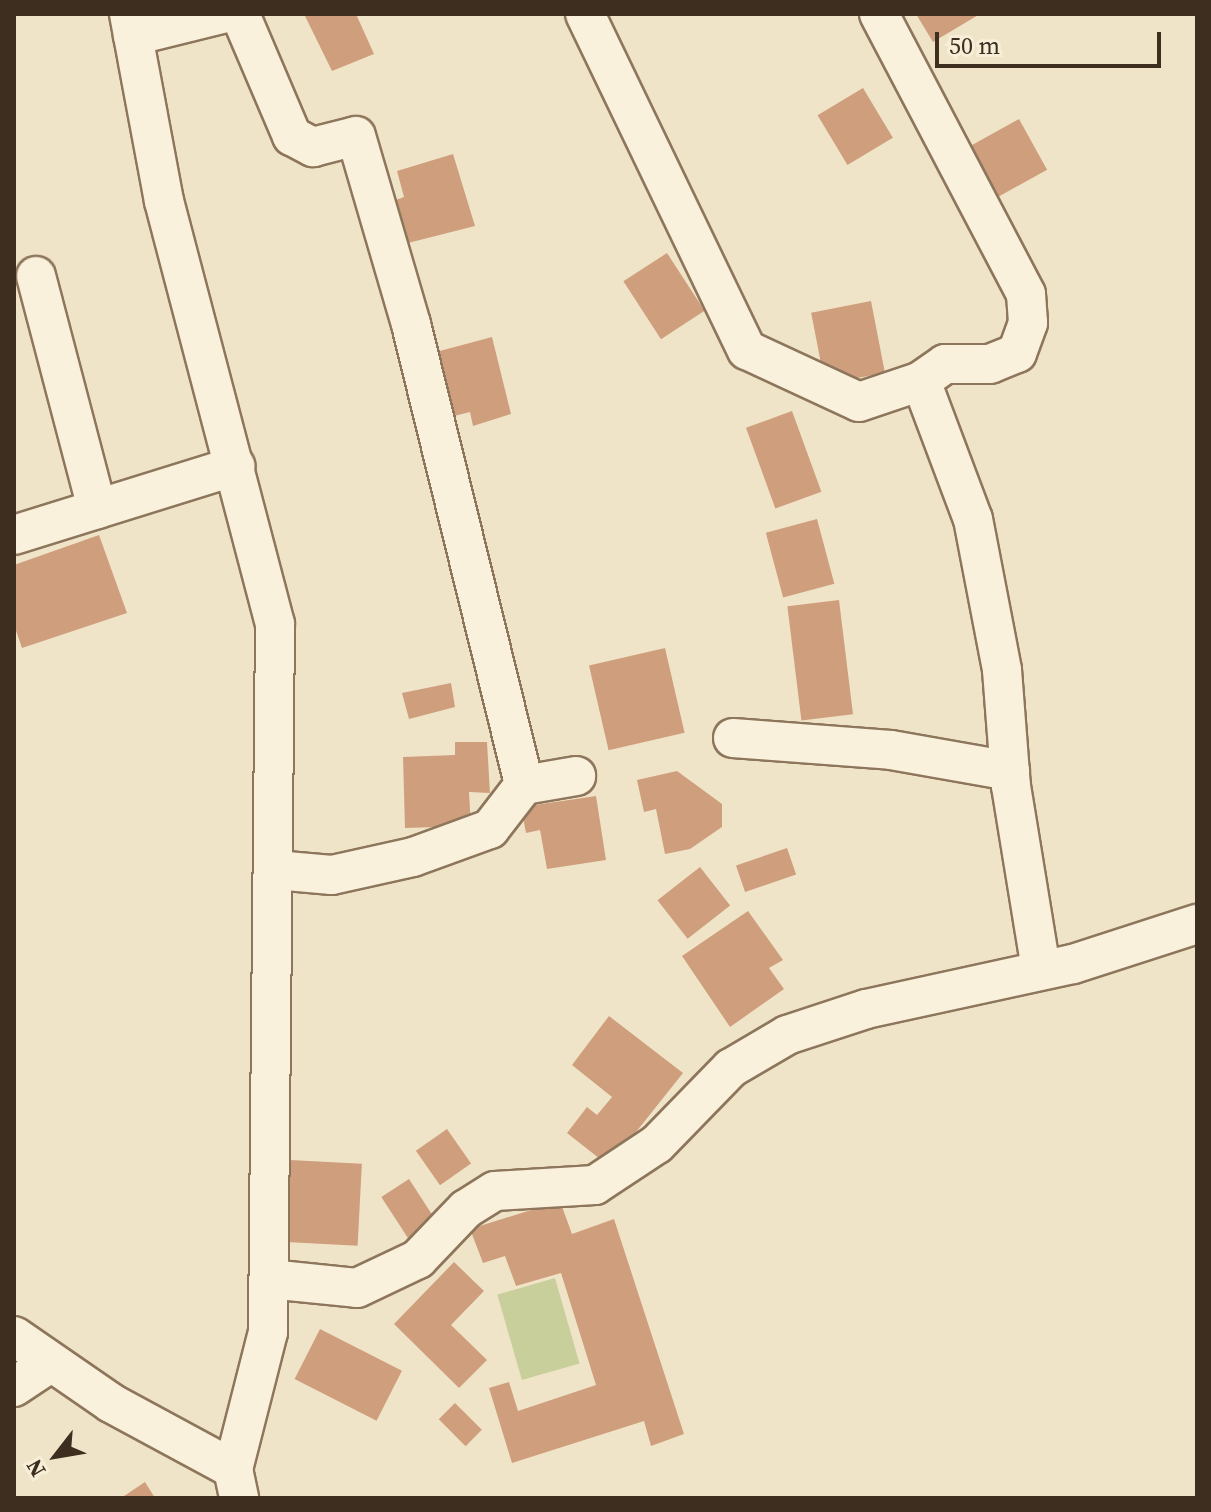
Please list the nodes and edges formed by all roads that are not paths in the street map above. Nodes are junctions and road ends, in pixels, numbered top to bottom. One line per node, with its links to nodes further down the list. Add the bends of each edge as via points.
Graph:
1 (222, 14): 5 (street)
2 (240, 14): 14 (street, via 292,136 313,147 356,136 423,370)
3 (585, 14): 7 (street, via 747,350 859,402)
4 (879, 14): 7 (street, via 1026,294 1028,323 1017,353 990,364 945,364)
5 (131, 25): 8 (street, via 164,201)
6 (36, 276): 9 (street)
7 (921, 381): 12 (street, via 973,519 1002,670)
8 (236, 466): 9 (street); 15 (street, via 275,624)
9 (97, 509): 10 (street)
10 (14, 535)
11 (733, 738): 12 (street, via 891,750)
12 (1010, 771): 17 (street)
13 (576, 776): 14 (street)
14 (524, 785): 15 (street, via 490,829 413,857 332,875)
15 (275, 870): 18 (street)
16 (1197, 924): 17 (street)
17 (1041, 969): 18 (street, via 866,1009 787,1035 731,1068 657,1144 595,1185 495,1191 466,1209 418,1259 357,1288)
18 (269, 1279): 22 (street, via 268,1332)
19 (14, 1336): 20 (street)
20 (50, 1363): 21 (street); 22 (street)
21 (14, 1387)
22 (236, 1484)

